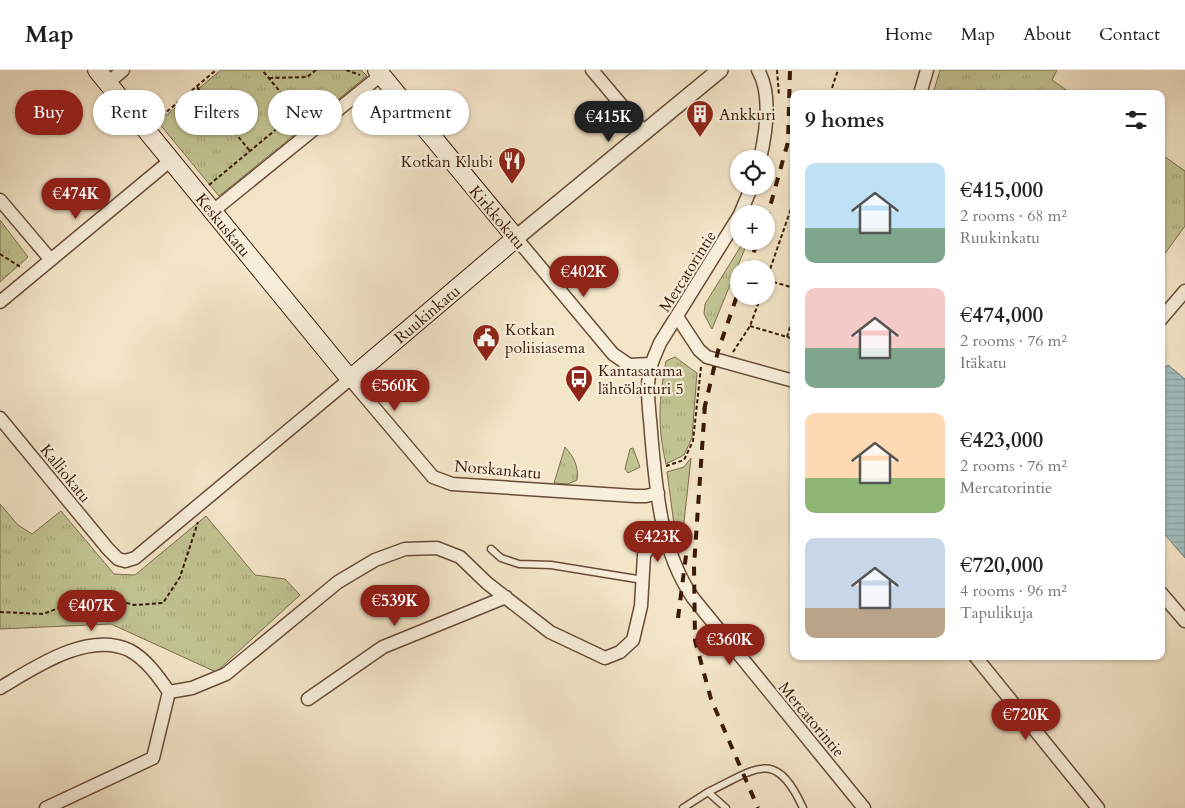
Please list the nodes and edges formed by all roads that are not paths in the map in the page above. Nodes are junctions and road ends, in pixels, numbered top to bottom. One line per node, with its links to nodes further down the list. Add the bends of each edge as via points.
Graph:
1 (123, 70): 7 (street)
2 (592, 70): 9 (street)
3 (720, 70): 9 (street, Ruukinkatu)
4 (758, 70): 10 (street, via 765,99)
5 (927, 70): 8 (street)
6 (379, 72): 13 (street); 15 (main road, Kirkkokatu)
7 (103, 76): 11 (main road, Keskuskatu)
8 (921, 90)
9 (645, 133): 15 (street, Ruukinkatu)
10 (761, 150)
11 (171, 160): 13 (main road, Keskuskatu); 16 (street)
12 (0, 200): 16 (street)
13 (213, 211): 22 (main road, Keskuskatu)
14 (730, 230): 20 (street, Mercatorintie)
15 (516, 238): 21 (street, Kirkkokatu, via 613,354 629,365); 22 (main road, Ruukinkatu)
16 (50, 260): 18 (street)
17 (1185, 291): 19 (street)
18 (0, 302)
19 (1165, 314)
20 (678, 318): 21 (street, Mercatorintie, via 660,343); 23 (street, via 698,350 707,357)
21 (651, 364): 25 (street, Mercatorintie, via 648,396)
22 (350, 380): 25 (street, Norskankatu, via 433,477 452,484 635,496); 27 (street, Ruukinkatu, via 135,558 118,559)
23 (790, 380)
24 (0, 418): 27 (street, Kalliokatu)
25 (658, 493): 26 (street, Mercatorintie)
26 (668, 543): 29 (street, via 650,546 644,555); 42 (street, Mercatorintie, via 679,576 692,598)
27 (108, 549)
28 (491, 549): 29 (lane, via 501,558 520,564 551,564)
29 (643, 580): 30 (street, via 633,640 620,652 605,658 550,632)
30 (506, 597): 35 (street, via 460,557 437,548 405,549 375,560 338,582 226,674 192,688); 36 (street, via 383,647)
31 (1165, 598): 32 (street)
32 (1185, 621)
33 (978, 660): 43 (street)
34 (0, 688): 35 (street, via 53,656 97,645 128,650 154,670)
35 (169, 692): 38 (street, via 153,758)
36 (308, 699)
37 (708, 792): 39 (lane); 40 (lane); 41 (lane, via 759,768 772,768 785,776)
38 (46, 808)
39 (683, 808)
40 (726, 808)
41 (803, 808)
42 (864, 808)
43 (1098, 808)

